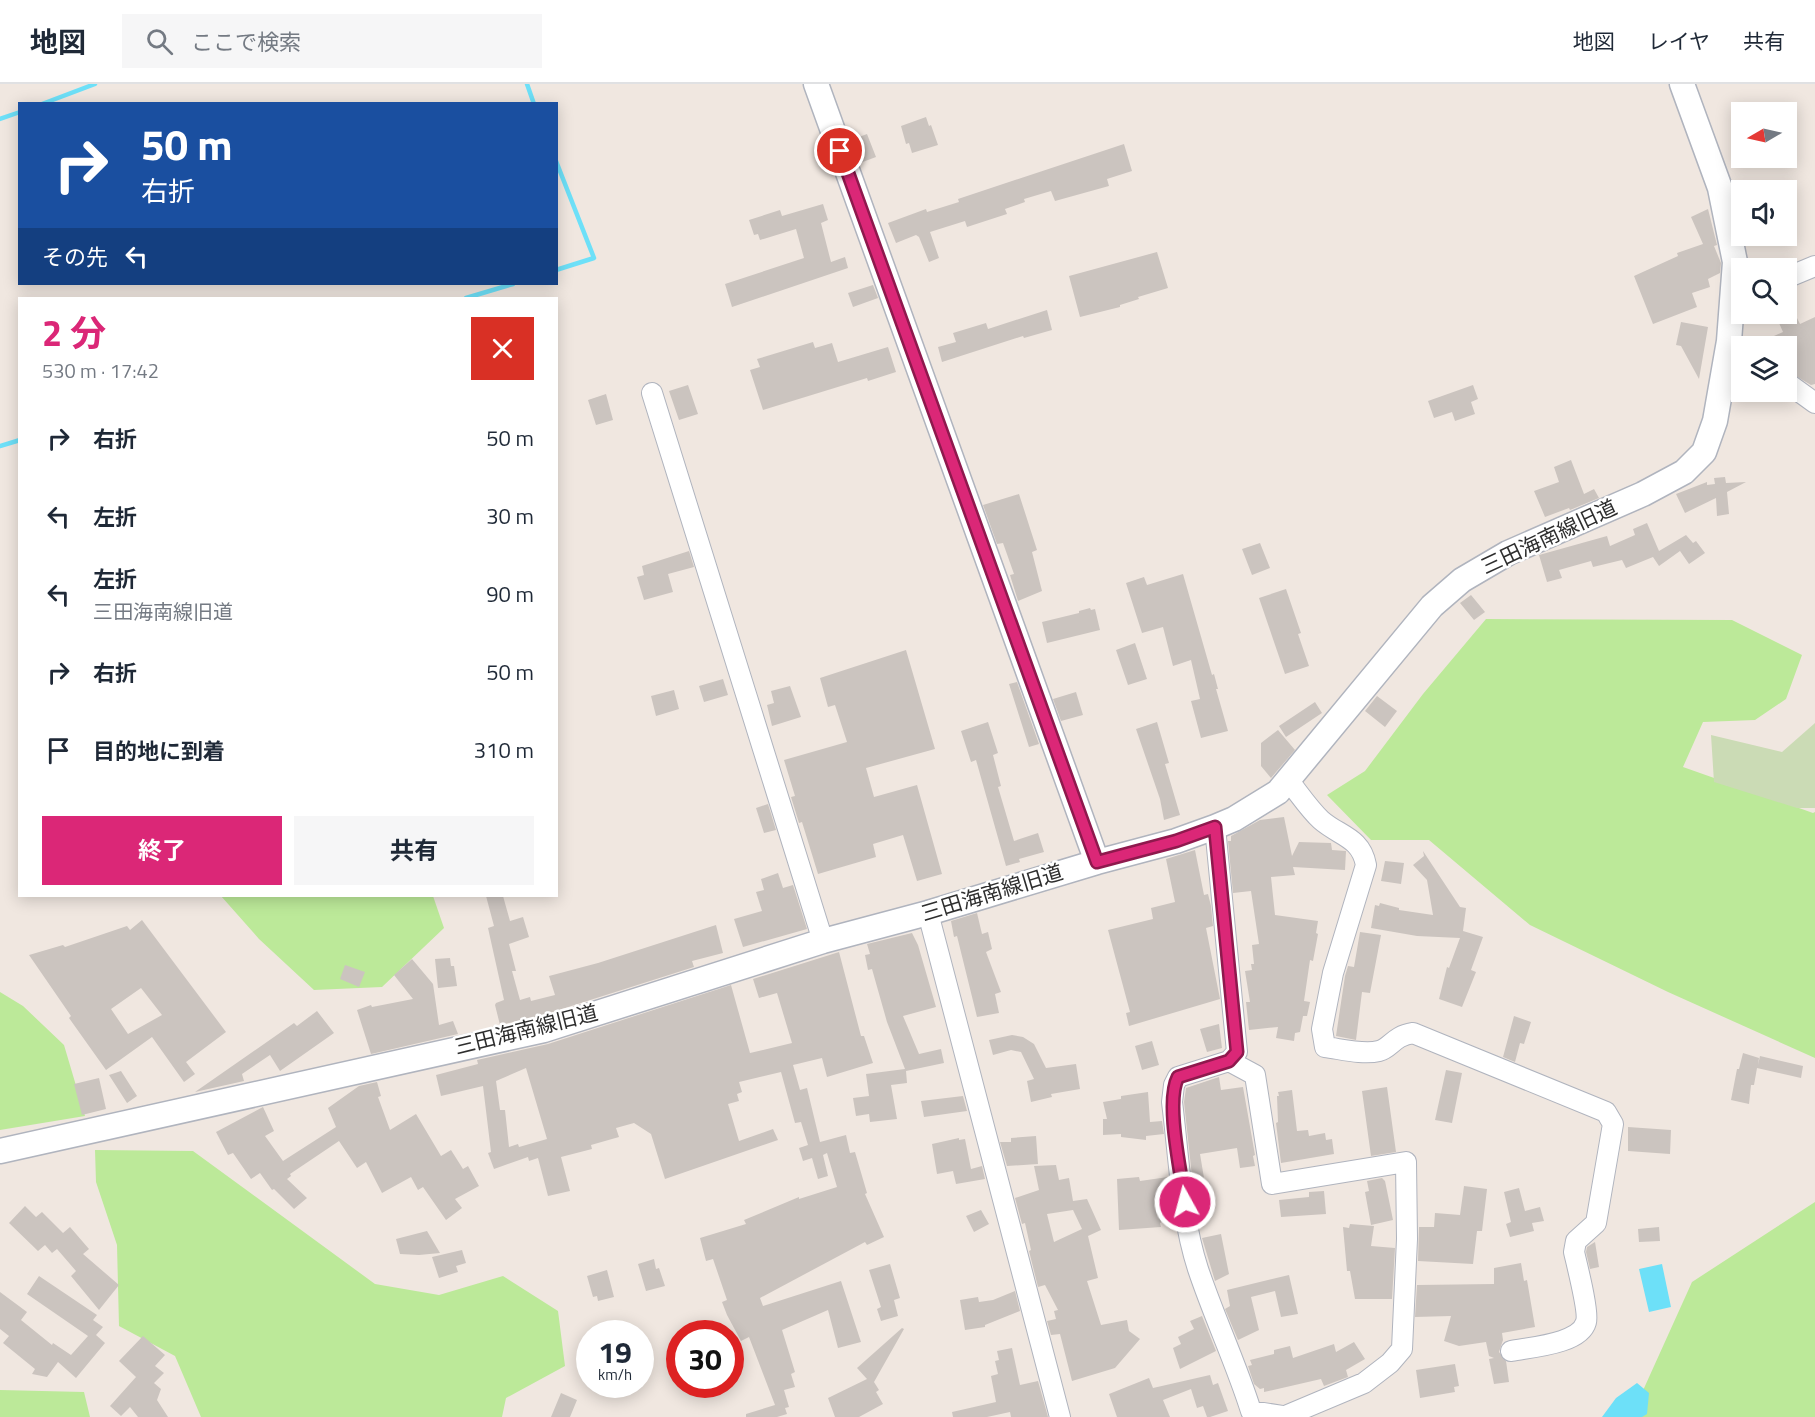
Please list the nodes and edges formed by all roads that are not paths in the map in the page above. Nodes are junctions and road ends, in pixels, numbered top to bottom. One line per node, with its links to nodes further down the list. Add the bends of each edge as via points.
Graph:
1 (816, 84): 12 (street)
2 (1682, 84): 3 (street, 三田海南線旧道, via 1720,188)
3 (1734, 258)
4 (1815, 266): 5 (street)
5 (1797, 273)
6 (1731, 360): 10 (street, 三田海南線旧道, via 1704,452 1683,472 1643,494 1508,553 1462,580 1432,606)
7 (1797, 390): 9 (street)
8 (652, 393): 14 (street)
9 (1815, 403)
10 (1288, 780): 11 (street, 三田海南線旧道, via 1278,792); 17 (street, via 1321,820 1364,851 1366,865 1333,973 1322,1029 1325,1047 1381,1051 1400,1035 1413,1033 1606,1112 1613,1124 1596,1223 1576,1241 1574,1252 1587,1320 1580,1333 1565,1340)
11 (1215, 827): 12 (street, 三田海南線旧道); 15 (street, via 1238,1044)
12 (1097, 862): 13 (street, 三田海南線旧道)
13 (928, 913): 14 (street, 三田海南線旧道); 19 (street)
14 (823, 941): 16 (street, 三田海南線旧道, via 544,1030)
15 (1229, 1061): 18 (street, via 1178,1077 1174,1085 1172,1102 1187,1222 1198,1269 1251,1411); 18 (street, via 1255,1075 1272,1184 1406,1162 1402,1349 1390,1364 1364,1383)
16 (0, 1151)
17 (1510, 1351)
18 (1289, 1416)
19 (1059, 1417)

